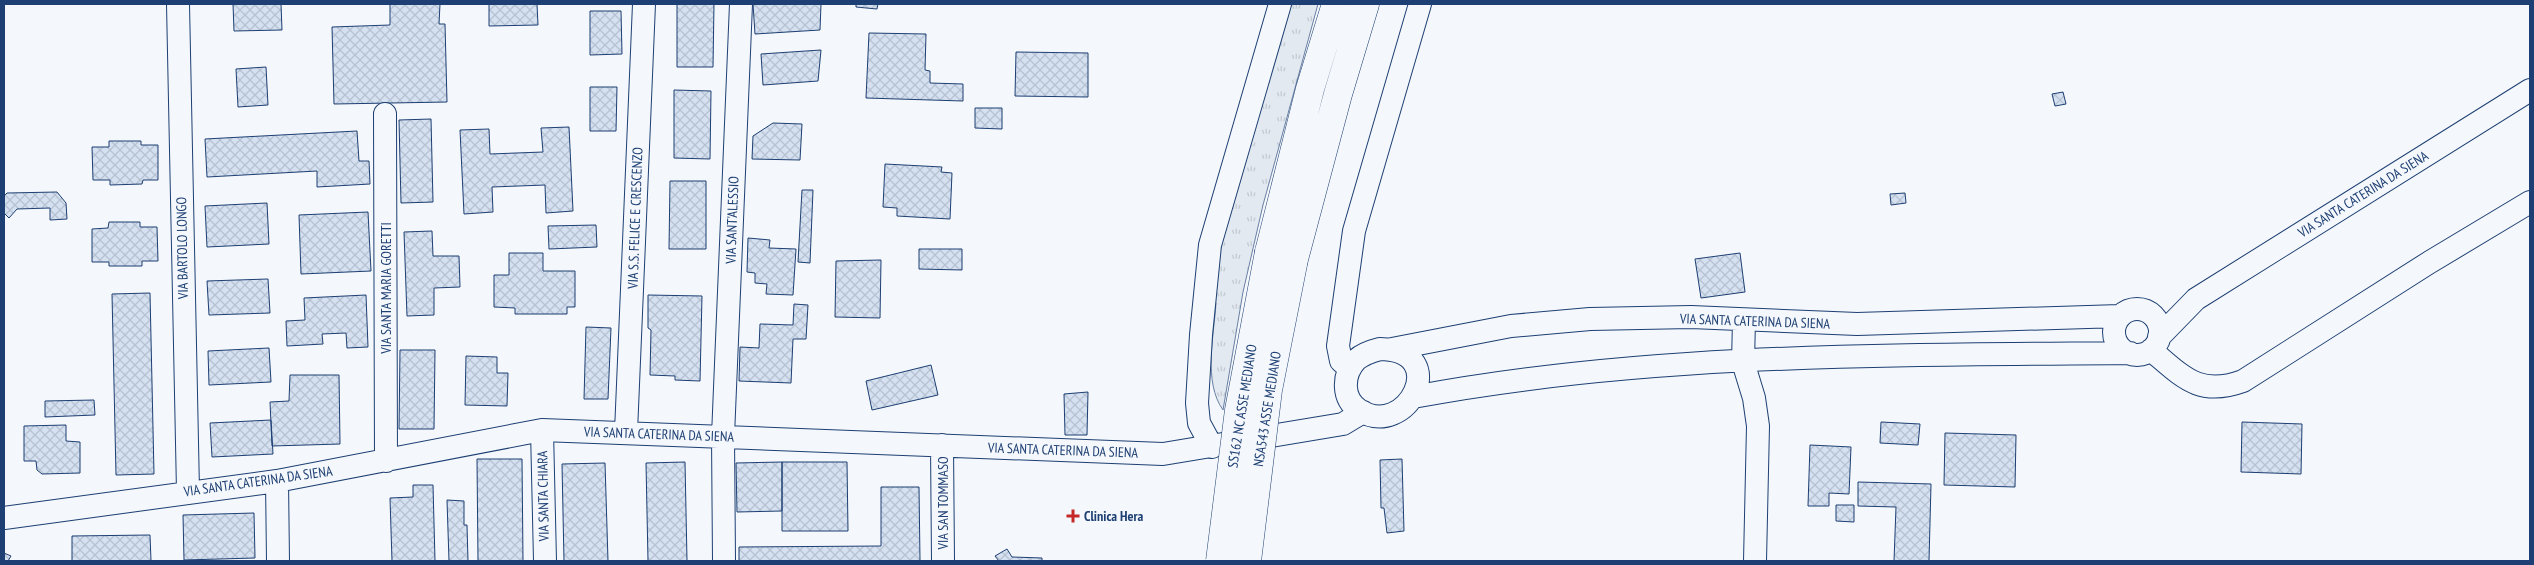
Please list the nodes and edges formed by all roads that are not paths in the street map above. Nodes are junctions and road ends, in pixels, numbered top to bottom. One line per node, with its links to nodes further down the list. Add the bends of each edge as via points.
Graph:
1 (178, 4): 33 (street, VIA BARTOLO LONGO)
2 (644, 4): 27 (street, VIA S.S. FELICE E CRESCENZO)
3 (741, 4): 28 (street, VIA SANT'ALESSIO)
4 (1280, 4): 30 (street, via 1210,245 1197,403 1199,423)
5 (1336, 4): 11 (highway, NSA543 ASSE MEDIANO, via 1310,89)
6 (1365, 4): 11 (highway, SS162 NC ASSE MEDIANO, via 1338,94)
7 (1420, 4): 21 (street, via 1354,232 1338,346 1341,361)
8 (2530, 90): 12 (street, VIA SANTA CATERINA DA SIENA)
9 (385, 114): 31 (street, VIA SANTA MARIA GORETTI)
10 (2530, 202): 17 (street, via 2243,382 2224,388 2207,387 2182,375)
11 (1281, 255): 39 (highway, SS162 NC ASSE MEDIANO, bridge, via 1239,410); 40 (highway, NSA543 ASSE MEDIANO, bridge)
12 (2196, 299): 13 (street); 17 (street)
13 (2148, 312): 14 (street, via 2133,309); 17 (street, via 2158,323)
14 (2120, 316): 16 (street, VIA SANTA CATERINA DA SIENA); 17 (street, via 2116,323 2118,345)
15 (1744, 320): 16 (street, VIA SANTA CATERINA DA SIENA, via 1857,324); 18 (street, VIA SANTA CATERINA DA SIENA, via 1666,318 1551,322 1471,332); 20 (street)
16 (2032, 320): 19 (street)
17 (2147, 347): 19 (street)
18 (1392, 349): 21 (street, via 1368,352); 23 (street, via 1402,352 1418,370 1418,384)
19 (2034, 354): 20 (street, via 1851,356)
20 (1743, 362): 23 (street, via 1586,373); 41 (street, via 1758,426)
21 (1350, 368): 22 (street)
22 (1346, 394): 24 (street, via 1352,405); 25 (street, via 1331,420)
23 (1413, 397): 24 (street, via 1406,407 1394,413)
24 (1363, 412): 25 (street, VIA SANTA CATERINA DA SIENA, via 1351,421)
25 (1318, 428): 30 (street, VIA SANTA CATERINA DA SIENA)
26 (542, 430): 27 (street, VIA SANTA CATERINA DA SIENA); 31 (street, VIA SANTA CATERINA DA SIENA); 36 (street, VIA SANTA CHIARA)
27 (626, 432): 28 (street, VIA SANTA CATERINA DA SIENA)
28 (722, 436): 29 (street, VIA SANTA CATERINA DA SIENA); 37 (street, VIA SANT'ALESSIO)
29 (942, 445): 30 (street, VIA SANTA CATERINA DA SIENA, via 1163,454); 38 (street, VIA SAN TOMMASO)
30 (1212, 446)
31 (386, 461): 32 (street, VIA SANTA CATERINA DA SIENA)
32 (277, 481): 33 (street, VIA SANTA CATERINA DA SIENA); 35 (street)
33 (188, 491): 34 (street, VIA SANTA CATERINA DA SIENA)
34 (4, 518)
35 (278, 561)
36 (545, 561)
37 (724, 561)
38 (943, 561)
39 (1220, 561)
40 (1247, 561)
41 (1755, 561)

